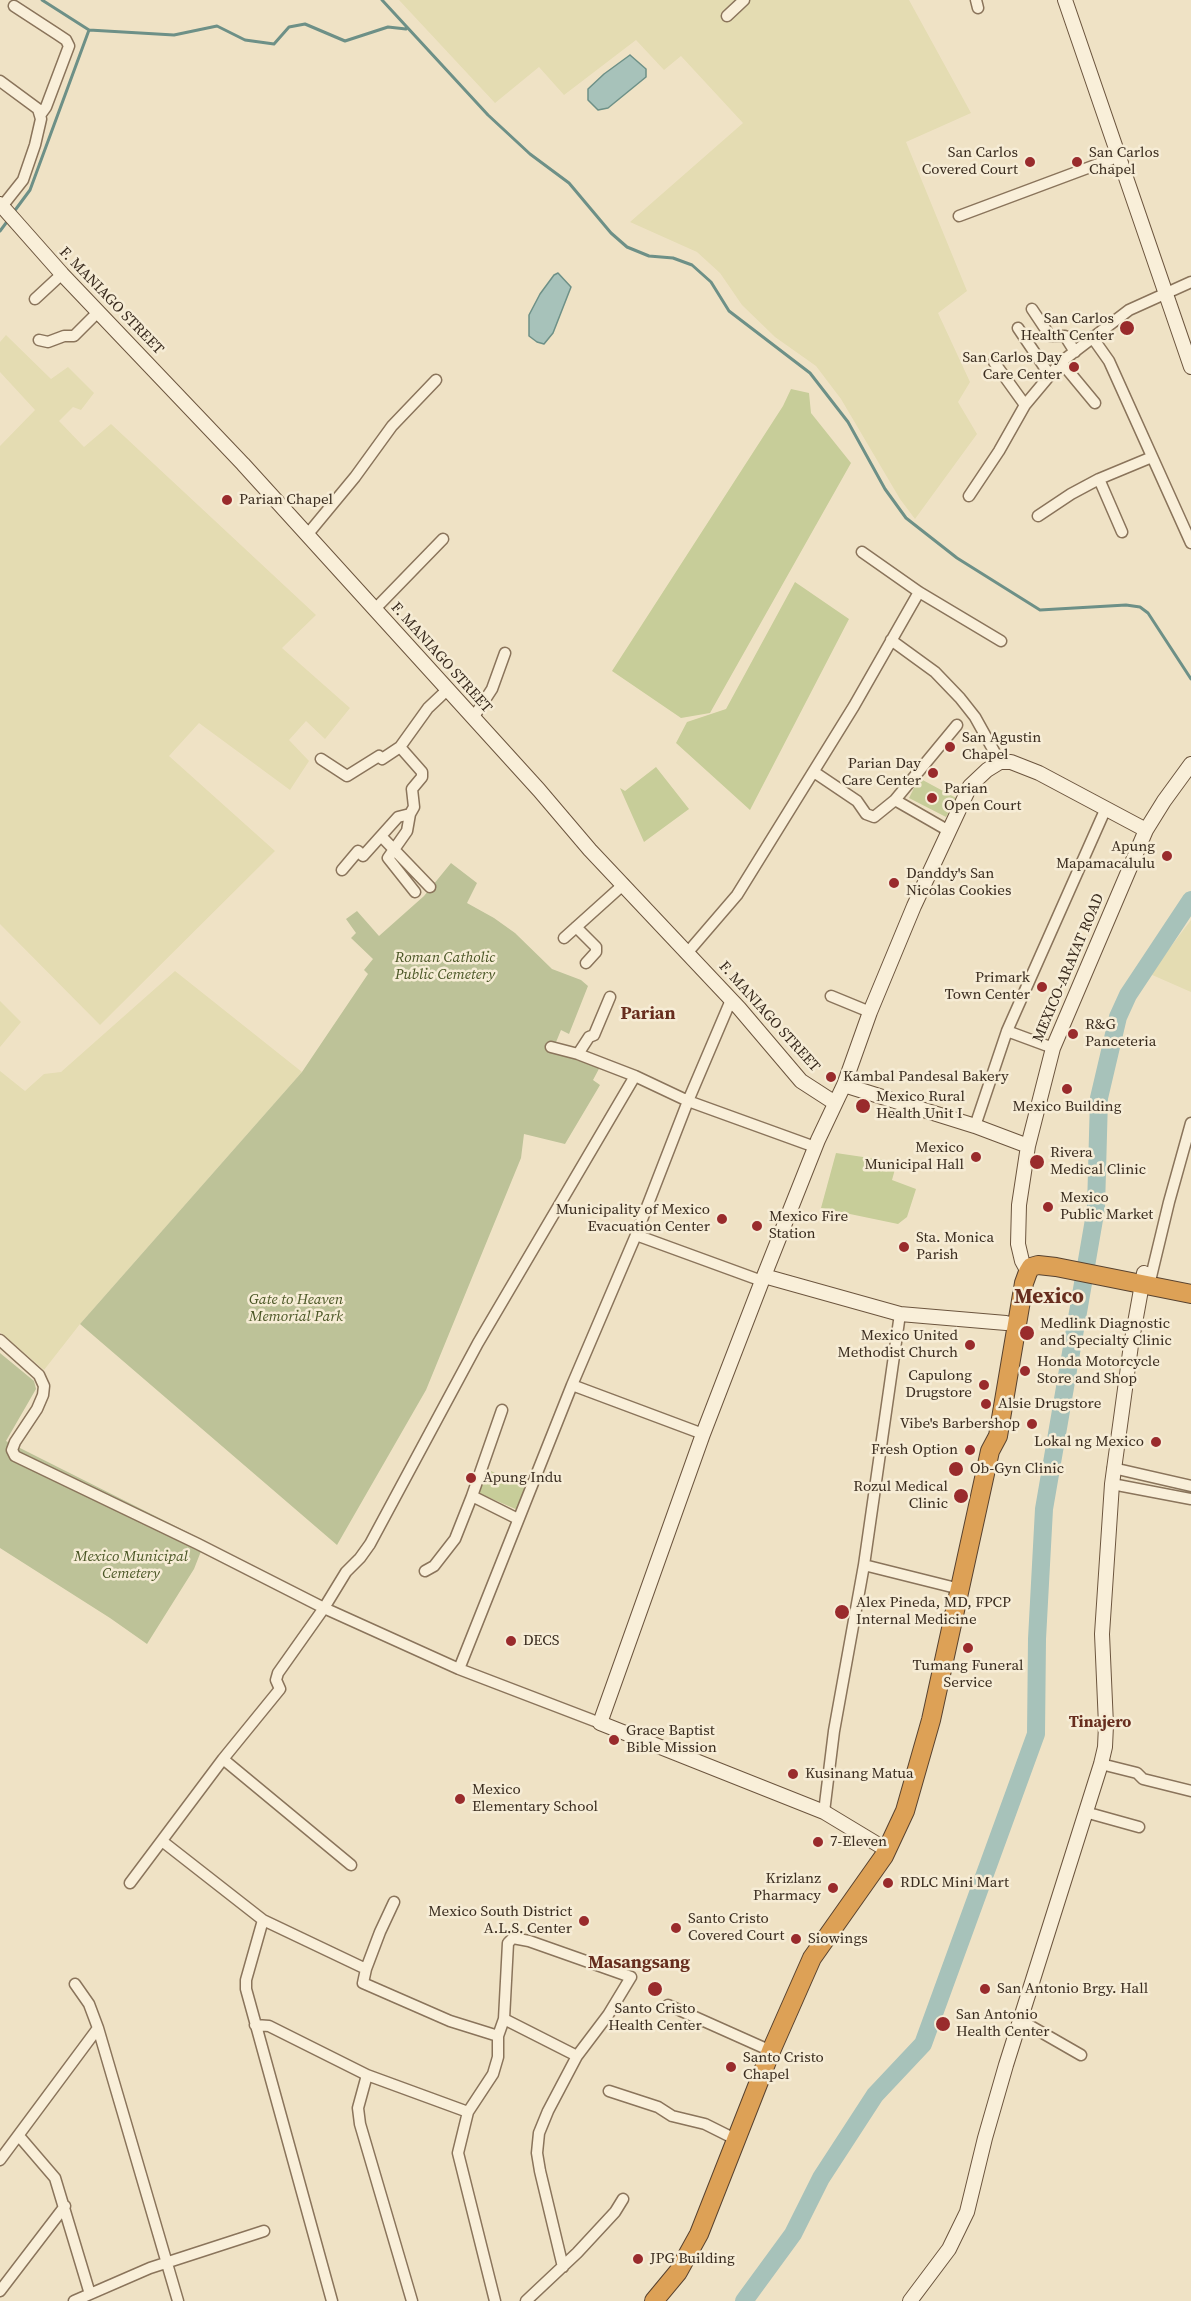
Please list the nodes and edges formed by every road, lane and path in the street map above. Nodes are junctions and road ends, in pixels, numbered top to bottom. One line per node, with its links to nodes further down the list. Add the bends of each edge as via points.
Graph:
1 (744, 0): 4 (street)
2 (1065, 0): 7 (main road)
3 (14, 6): 6 (street, via 66,40 69,46)
4 (727, 16)
5 (0, 81): 6 (street)
6 (41, 114): 8 (street, via 23,180)
7 (1117, 158): 9 (street); 12 (main road)
8 (2, 207): 10 (main road, F. MANIAGO STREET)
9 (959, 216)
10 (62, 274): 13 (street); 15 (main road, F. MANIAGO STREET)
11 (1191, 282): 12 (street)
12 (1165, 292): 17 (street, via 1129,310); 22 (main road)
13 (35, 299)
14 (1032, 309): 19 (street, via 1050,336 1065,336)
15 (98, 312): 18 (street, via 74,336 48,342); 32 (main road, F. MANIAGO STREET)
16 (1018, 328): 23 (street)
17 (1092, 337): 19 (street); 27 (street, via 1109,361)
18 (39, 340)
19 (1075, 352): 21 (street)
20 (994, 362): 26 (street)
21 (1061, 362): 23 (street); 25 (street)
22 (1191, 367)
23 (1049, 374): 26 (street)
24 (436, 380): 32 (street, via 393,426)
25 (1095, 403)
26 (1025, 405): 29 (street)
27 (1152, 457): 28 (street); 34 (street)
28 (1099, 479): 30 (street); 31 (street)
29 (969, 496)
30 (1038, 516)
31 (1122, 532)
32 (307, 535): 37 (main road, F. MANIAGO STREET)
33 (443, 539): 37 (street)
34 (1191, 543)
35 (862, 552): 36 (street)
36 (919, 592): 38 (street); 39 (street)
37 (375, 609): 41 (main road, F. MANIAGO STREET)
38 (891, 640): 46 (street, via 935,672 960,698); 48 (street)
39 (1001, 641)
40 (505, 653): 42 (street, via 492,689)
41 (447, 690): 42 (main road, F. MANIAGO STREET); 44 (street, via 428,708)
42 (473, 718): 57 (main road, F. MANIAGO STREET)
43 (957, 725): 49 (street)
44 (400, 747): 45 (street, via 347,776); 51 (street, via 422,772 412,789 414,804)
45 (321, 759)
46 (1000, 762): 50 (main road, via 1023,765); 53 (main road, via 970,786)
47 (1191, 764): 52 (main road, MEXICO-ARAYAT ROAD)
48 (814, 772): 49 (street, via 857,801 869,816 883,811); 62 (street, via 737,894)
49 (895, 800): 53 (street)
50 (1106, 808): 52 (main road); 68 (street)
51 (410, 814): 54 (street, via 398,817); 55 (street, via 407,831)
52 (1146, 830): 70 (main road, MEXICO-ARAYAT ROAD)
53 (949, 831): 67 (main road)
54 (381, 836): 55 (street); 56 (street, via 363,856 358,851)
55 (394, 850): 58 (street); 59 (street, via 388,858)
56 (342, 870)
57 (624, 884): 60 (street); 62 (main road, F. MANIAGO STREET)
58 (430, 887)
59 (415, 892)
60 (576, 927): 61 (street); 63 (street, via 596,947)
61 (564, 938)
62 (688, 952): 66 (main road, F. MANIAGO STREET)
63 (586, 963)
64 (831, 996): 67 (street)
65 (610, 997): 71 (street, via 594,1035)
66 (731, 1000): 74 (street); 75 (main road, F. MANIAGO STREET, via 801,1081)
67 (870, 1012): 73 (main road)
68 (1006, 1031): 70 (street); 77 (street)
69 (551, 1047): 71 (street)
70 (1053, 1048): 78 (main road, MEXICO-ARAYAT ROAD)
71 (579, 1054): 72 (street)
72 (635, 1076): 74 (street); 102 (street, via 478,1343 370,1544 346,1572)
73 (844, 1085): 75 (main road); 77 (main road)
74 (688, 1101): 79 (street); 80 (street)
75 (835, 1103): 79 (main road)
76 (1191, 1123): 83 (street)
77 (975, 1126): 78 (main road)
78 (1028, 1146): 81 (main road, MEXICO-ARAYAT ROAD, via 1019,1205 1018,1245)
79 (815, 1147): 82 (main road)
80 (636, 1235): 82 (street); 89 (street)
81 (1025, 1267): 83 (highway, via 1029,1256 1038,1255); 87 (highway, via 1016,1268); 92 (highway, via 998,1436)
82 (763, 1279): 86 (main road); 91 (main road)
83 (1147, 1279): 84 (highway); 85 (highway); 93 (main road, via 1131,1345)
84 (1191, 1282)
85 (1191, 1294)
86 (900, 1314): 87 (main road); 99 (street)
87 (1006, 1323): 92 (highway, via 988,1434)
88 (0, 1340): 102 (street, via 39,1375 44,1386 37,1409 15,1442 15,1456)
89 (572, 1385): 91 (street); 98 (street)
90 (502, 1410): 96 (street)
91 (703, 1434): 104 (main road)
92 (990, 1451): 101 (highway)
93 (1113, 1468): 94 (main road); 95 (street)
94 (1112, 1484): 97 (street); 106 (main road, via 1102,1634 1106,1725)
95 (1191, 1486)
96 (472, 1496): 98 (street); 100 (street, via 455,1539 435,1566)
97 (1191, 1499)
98 (518, 1519): 103 (street)
99 (864, 1565): 101 (street); 108 (street, via 834,1731)
100 (425, 1571)
101 (960, 1589): 112 (highway, via 918,1770)
102 (324, 1608): 103 (street); 105 (street, via 278,1672 280,1689)
103 (459, 1669): 104 (street)
104 (600, 1723): 108 (main road)
105 (223, 1759): 111 (street); 113 (street)
106 (1101, 1764): 107 (street); 109 (main road)
107 (1191, 1791)
108 (824, 1812): 112 (main road)
109 (1085, 1812): 110 (street); 121 (main road)
110 (1139, 1827)
111 (162, 1841): 114 (street); 116 (street)
112 (887, 1850): 125 (highway, via 813,1958)
113 (351, 1865)
114 (130, 1883)
115 (394, 1902): 117 (street)
116 (263, 1920): 117 (street); 122 (street, via 246,1980)
117 (366, 1969): 124 (street, via 363,1983 380,1992)
118 (75, 1984): 123 (street, via 89,2004)
119 (668, 2005): 125 (street)
120 (504, 2019): 124 (street); 127 (street); 127 (street, via 508,1943 513,1938 631,1977)
121 (1020, 2020): 126 (street); 148 (main road, via 984,2138 967,2212 950,2249)
122 (255, 2025): 128 (street, via 269,2026); 143 (street)
123 (98, 2028): 131 (street); 137 (street)
124 (498, 2036): 130 (street, via 493,2074)
125 (771, 2050): 132 (highway)
126 (1081, 2055)
127 (578, 2056): 138 (street, via 548,2111 539,2133 537,2153)
128 (367, 2075): 130 (street); 144 (street, via 358,2108 360,2124)
129 (609, 2091): 132 (street, via 658,2107 672,2116 705,2124)
130 (468, 2112): 145 (street, via 458,2153)
131 (19, 2136): 133 (street); 135 (street, via 55,2178)
132 (737, 2140): 147 (highway, via 699,2234 678,2272)
133 (0, 2160)
134 (623, 2199): 138 (street)
135 (65, 2206): 139 (street); 140 (street)
136 (264, 2231): 137 (street)
137 (166, 2263): 140 (street); 142 (street)
138 (563, 2267): 146 (street)
139 (0, 2291)
140 (90, 2294): 141 (street)
141 (74, 2301)
142 (178, 2301)
143 (332, 2301)
144 (412, 2301)
145 (495, 2301)
146 (526, 2301)
147 (654, 2301)
148 (910, 2301)

